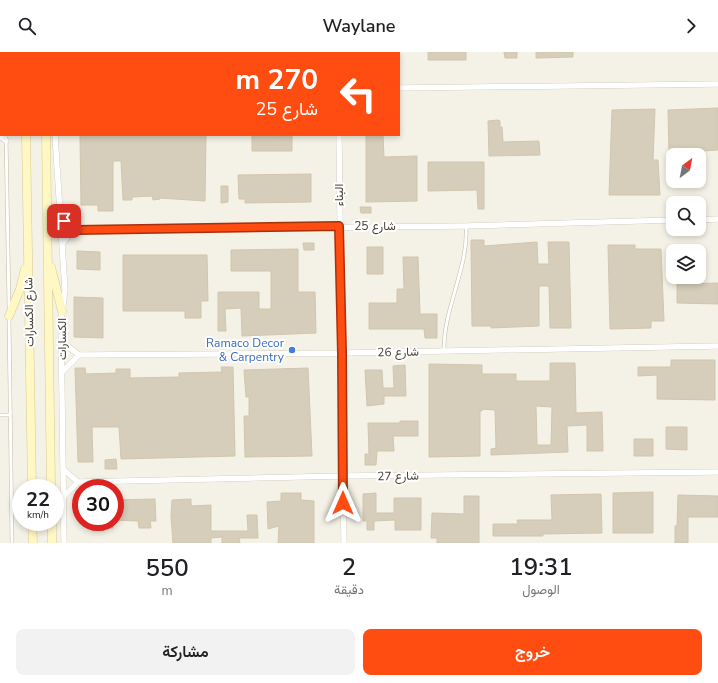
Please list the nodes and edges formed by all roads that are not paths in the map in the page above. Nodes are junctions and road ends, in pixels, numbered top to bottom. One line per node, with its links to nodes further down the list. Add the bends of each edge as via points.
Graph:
1 (718, 84): 2 (street)
2 (400, 88)
3 (0, 136): 8 (street)
4 (26, 136): 17 (street, شارع الكسارات)
5 (46, 136): 18 (street, شارع الكسارات)
6 (55, 136): 9 (street, الكسارات)
7 (339, 136): 13 (street, البناء)
8 (6, 138): 20 (lane)
9 (60, 217): 15 (street); 16 (street, الكسارات)
10 (718, 219): 12 (street)
11 (666, 220): 14 (street, شارع 25)
12 (706, 220)
13 (339, 226): 14 (street, شارع 25); 15 (street, شارع 25); 24 (street, البناء)
14 (466, 226): 23 (lane, via 467,240 444,334)
15 (76, 230): 16 (street)
16 (62, 245): 19 (street, الكسارات, via 65,290)
17 (28, 257): 20 (street, via 20,289); 32 (street, شارع الكسارات)
18 (49, 259): 19 (street); 33 (street, شارع الكسارات)
19 (62, 311): 21 (street, الكسارات)
20 (9, 316): 28 (lane)
21 (62, 342): 25 (street); 26 (street, الكسارات)
22 (718, 346): 23 (street, شارع 26)
23 (444, 351): 24 (street, شارع 26)
24 (342, 353): 25 (street, شارع 26); 31 (street, البناء)
25 (78, 355): 26 (street)
26 (62, 372): 29 (street, الكسارات)
27 (0, 415): 28 (lane)
28 (10, 415): 42 (lane)
29 (64, 470): 34 (street, الكسارات); 35 (street)
30 (718, 472): 31 (street, شارع 27)
31 (343, 476): 36 (street, شارع 27); 46 (street, البناء)
32 (32, 479)
33 (51, 479)
34 (64, 479)
35 (74, 479)
36 (124, 481)
37 (72, 488): 38 (street)
38 (64, 496)
39 (32, 531): 43 (street)
40 (52, 531): 44 (street)
41 (64, 531): 45 (street, الكسارات)
42 (12, 543)
43 (33, 543)
44 (52, 543)
45 (64, 543)
46 (344, 543)

